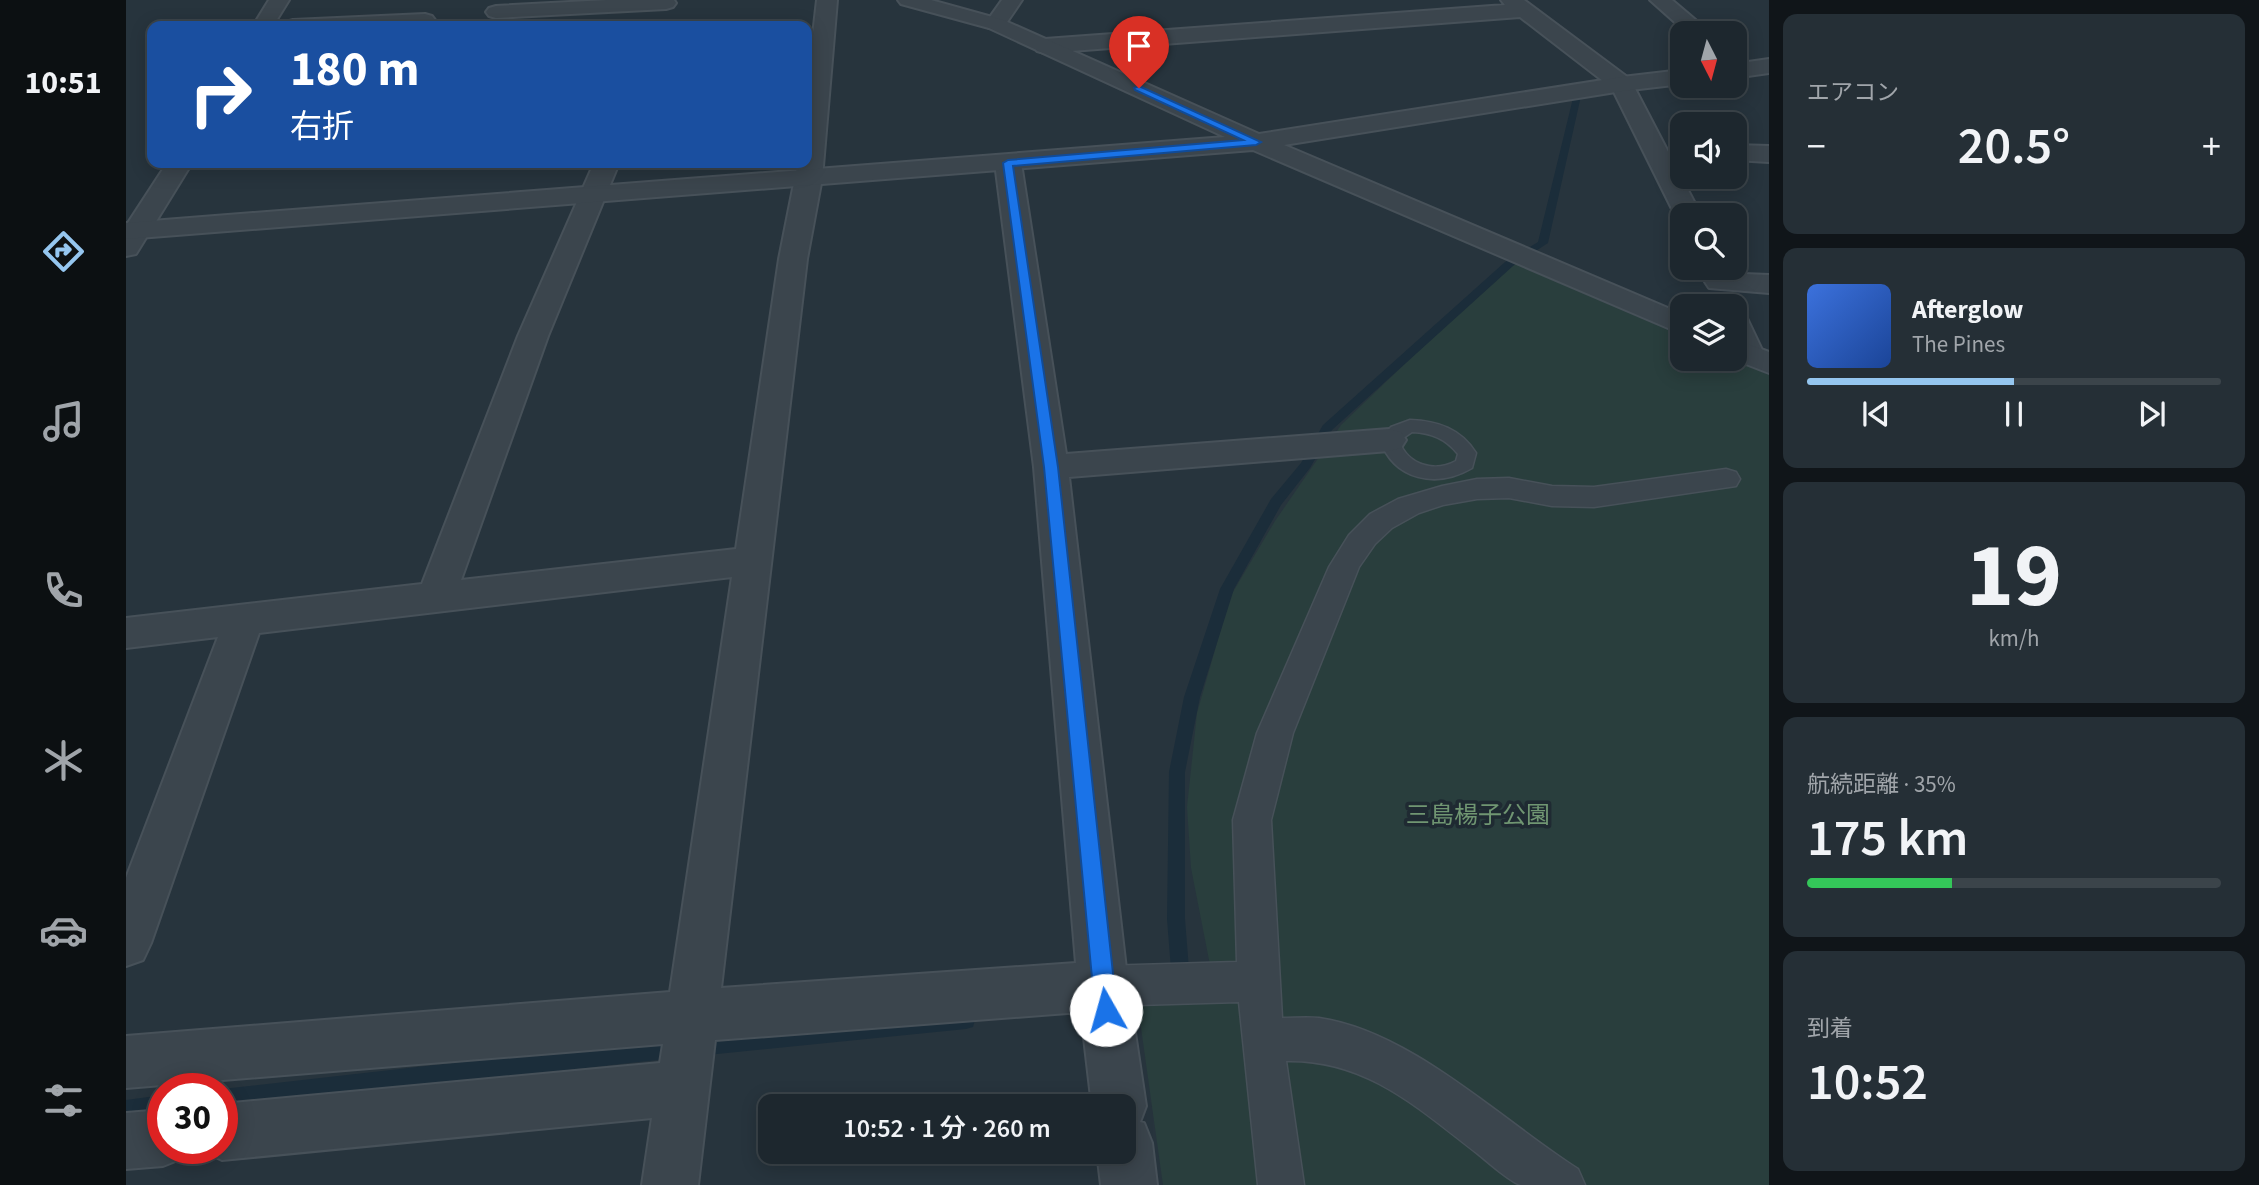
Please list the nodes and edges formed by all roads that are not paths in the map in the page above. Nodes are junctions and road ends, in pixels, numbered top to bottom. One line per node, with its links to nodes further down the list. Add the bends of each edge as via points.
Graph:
1 (279, 0): 10 (street)
2 (827, 0): 22 (street)
3 (908, 0): 14 (street)
4 (1012, 0): 14 (street)
5 (1660, 0): 13 (street)
6 (667, 2): 8 (street); 12 (street)
7 (1518, 5): 15 (street); 19 (street)
8 (496, 12)
9 (425, 20): 11 (street)
10 (266, 21)
11 (403, 21)
12 (660, 21)
13 (1685, 21)
14 (996, 24): 15 (street)
15 (1045, 46): 20 (street)
16 (1769, 66): 17 (street)
17 (1747, 67)
18 (1670, 78): 19 (street)
19 (1622, 84): 20 (street); 21 (street)
20 (1256, 142): 26 (street); 36 (street)
21 (1656, 147): 23 (street); 32 (street)
22 (812, 148)
23 (1670, 148)
24 (1747, 153): 25 (street)
25 (1769, 154)
26 (1008, 163): 30 (street); 38 (street)
27 (176, 168): 33 (street)
28 (604, 168): 31 (street)
29 (810, 168): 30 (street)
30 (809, 178): 31 (street); 40 (street, via 793,259)
31 (594, 194): 33 (street); 41 (street, via 533,336)
32 (1682, 203)
33 (130, 237)
34 (1769, 284): 35 (street)
35 (1720, 285)
36 (1670, 320)
37 (1390, 440): 38 (street)
38 (1051, 467): 46 (street)
39 (1726, 479): 45 (street, via 1616,496 1572,498 1511,488 1445,496 1415,504 1380,522 1358,543 1275,733 1252,820)
40 (751, 561): 41 (street); 47 (street)
41 (436, 597): 42 (street)
42 (244, 620): 43 (street); 44 (street)
43 (126, 633)
44 (126, 943)
45 (1258, 981): 46 (street); 48 (street)
46 (1103, 986): 47 (street); 51 (street)
47 (692, 1016): 49 (street); 50 (street)
48 (1262, 1039): 58 (street); 59 (street, via 1322,1041 1367,1055 1426,1089)
49 (126, 1062)
50 (682, 1088): 52 (street); 56 (street)
51 (1117, 1094)
52 (238, 1130)
53 (147, 1139): 54 (street)
54 (126, 1141)
55 (1126, 1164): 57 (street)
56 (670, 1185)
57 (1129, 1185)
58 (1281, 1185)
59 (1562, 1185)

